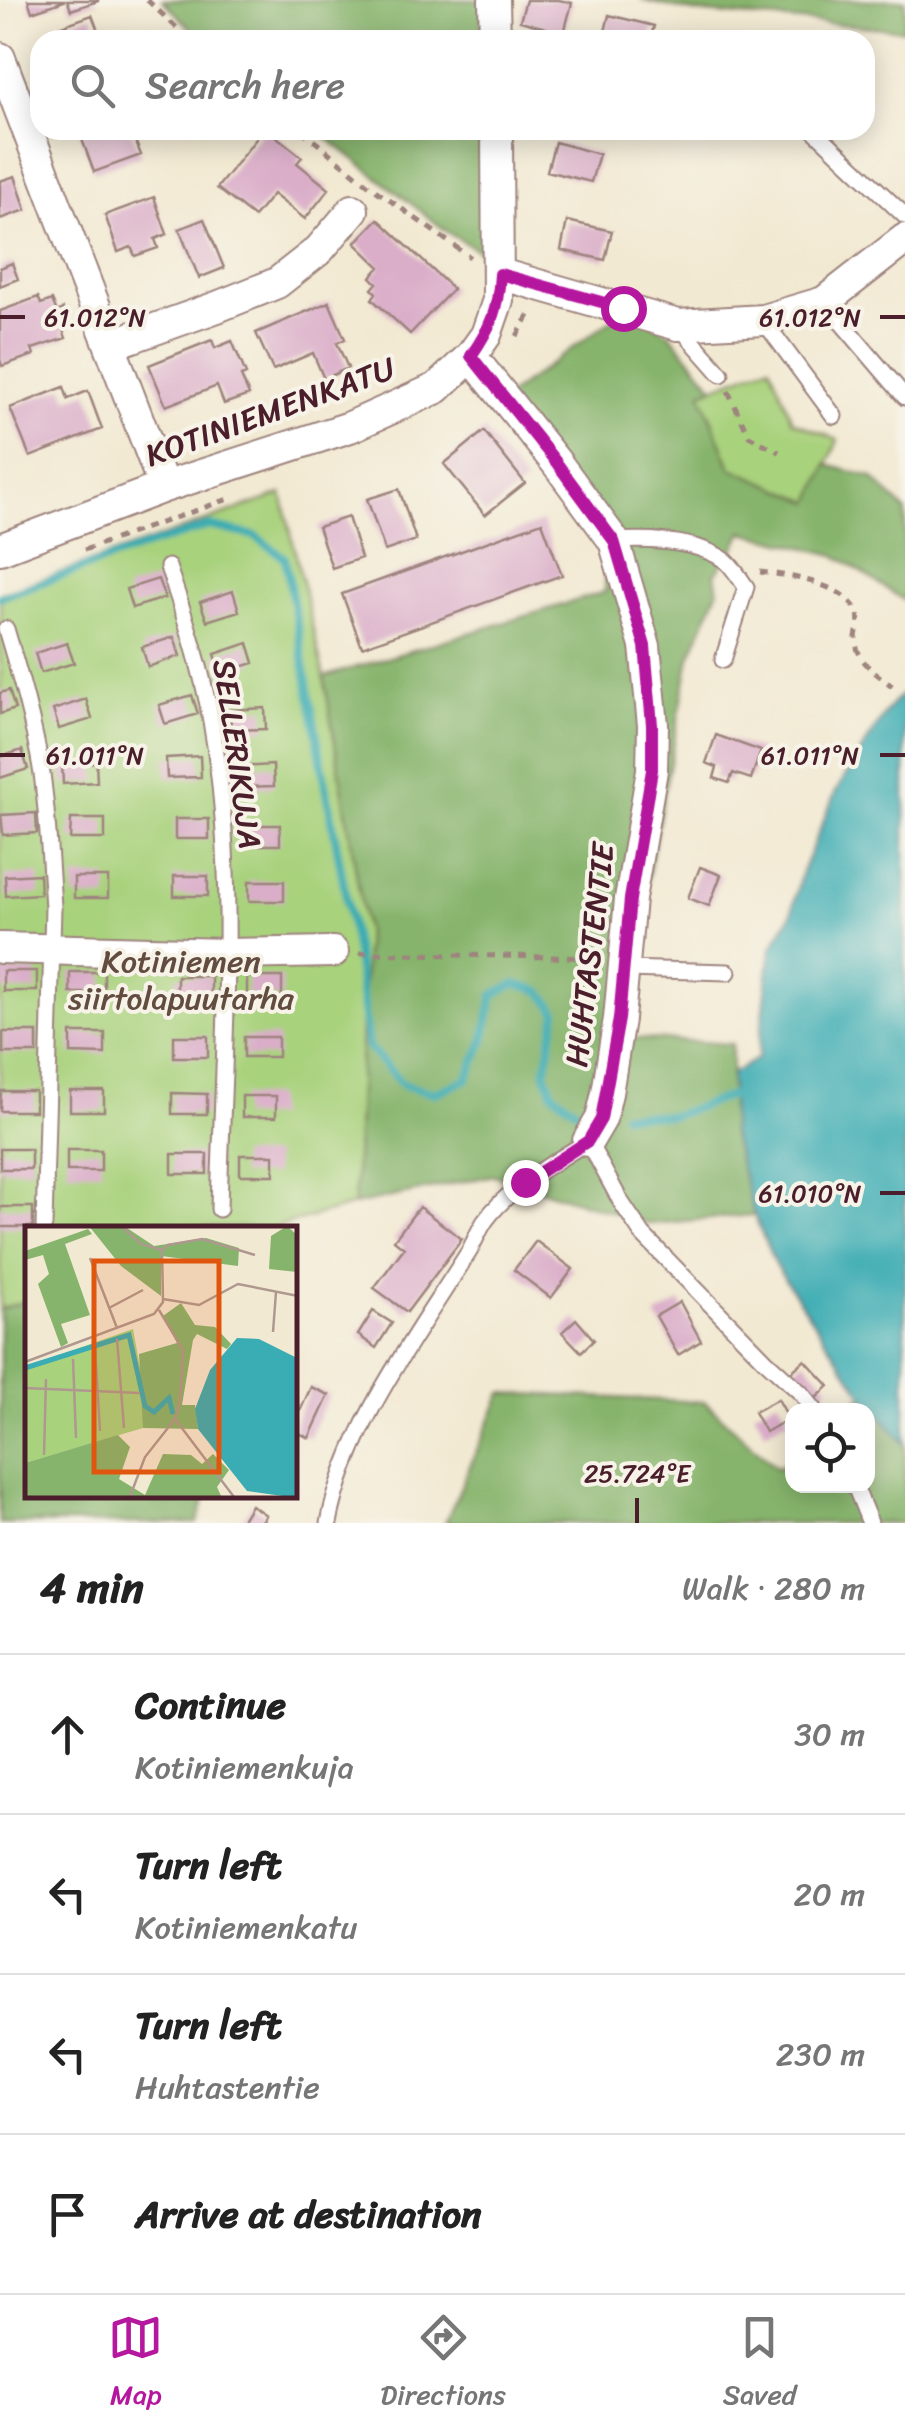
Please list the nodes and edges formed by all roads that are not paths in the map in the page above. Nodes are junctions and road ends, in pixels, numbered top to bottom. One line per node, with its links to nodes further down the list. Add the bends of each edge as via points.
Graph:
1 (494, 0): 2 (street)
2 (496, 30)
3 (0, 58): 4 (street)
4 (30, 136)
5 (32, 140): 15 (street)
6 (498, 140): 11 (street, KOTINIEMENKATU)
7 (825, 140): 9 (lane)
8 (353, 210): 15 (street, via 277,283)
9 (905, 216)
10 (905, 239): 12 (street)
11 (500, 274): 14 (street); 16 (street, KOTINIEMENKATU, via 494,317)
12 (824, 302): 13 (street); 18 (lane)
13 (763, 320): 14 (street); 19 (lane)
14 (678, 325): 17 (lane)
15 (110, 344): 20 (street)
16 (471, 356): 20 (street, KOTINIEMENKATU, via 437,388 350,427); 21 (street, HUHTASTENTIE)
17 (720, 374)
18 (905, 397)
19 (834, 416)
20 (164, 488): 22 (street, KOTINIEMENKATU)
21 (614, 541): 25 (lane, via 703,549 728,563 746,587); 30 (street, HUHTASTENTIE, via 645,646 652,725)
22 (0, 548)
23 (168, 567): 29 (lane, SELLERIKUJA, via 214,738)
24 (6, 629): 27 (lane, via 41,769)
25 (723, 660)
26 (0, 948): 27 (street)
27 (52, 949): 29 (street); 34 (lane)
28 (333, 952): 29 (street)
29 (226, 954): 33 (lane, SELLERIKUJA)
30 (626, 964): 31 (lane); 32 (street, HUHTASTENTIE, via 607,1093)
31 (728, 972)
32 (588, 1141): 35 (lane, via 644,1235); 37 (lane, via 525,1182 483,1224 367,1417 346,1459)
33 (219, 1209)
34 (44, 1226)
35 (810, 1403)
36 (858, 1493): 38 (lane)
37 (329, 1523)
38 (870, 1523)

